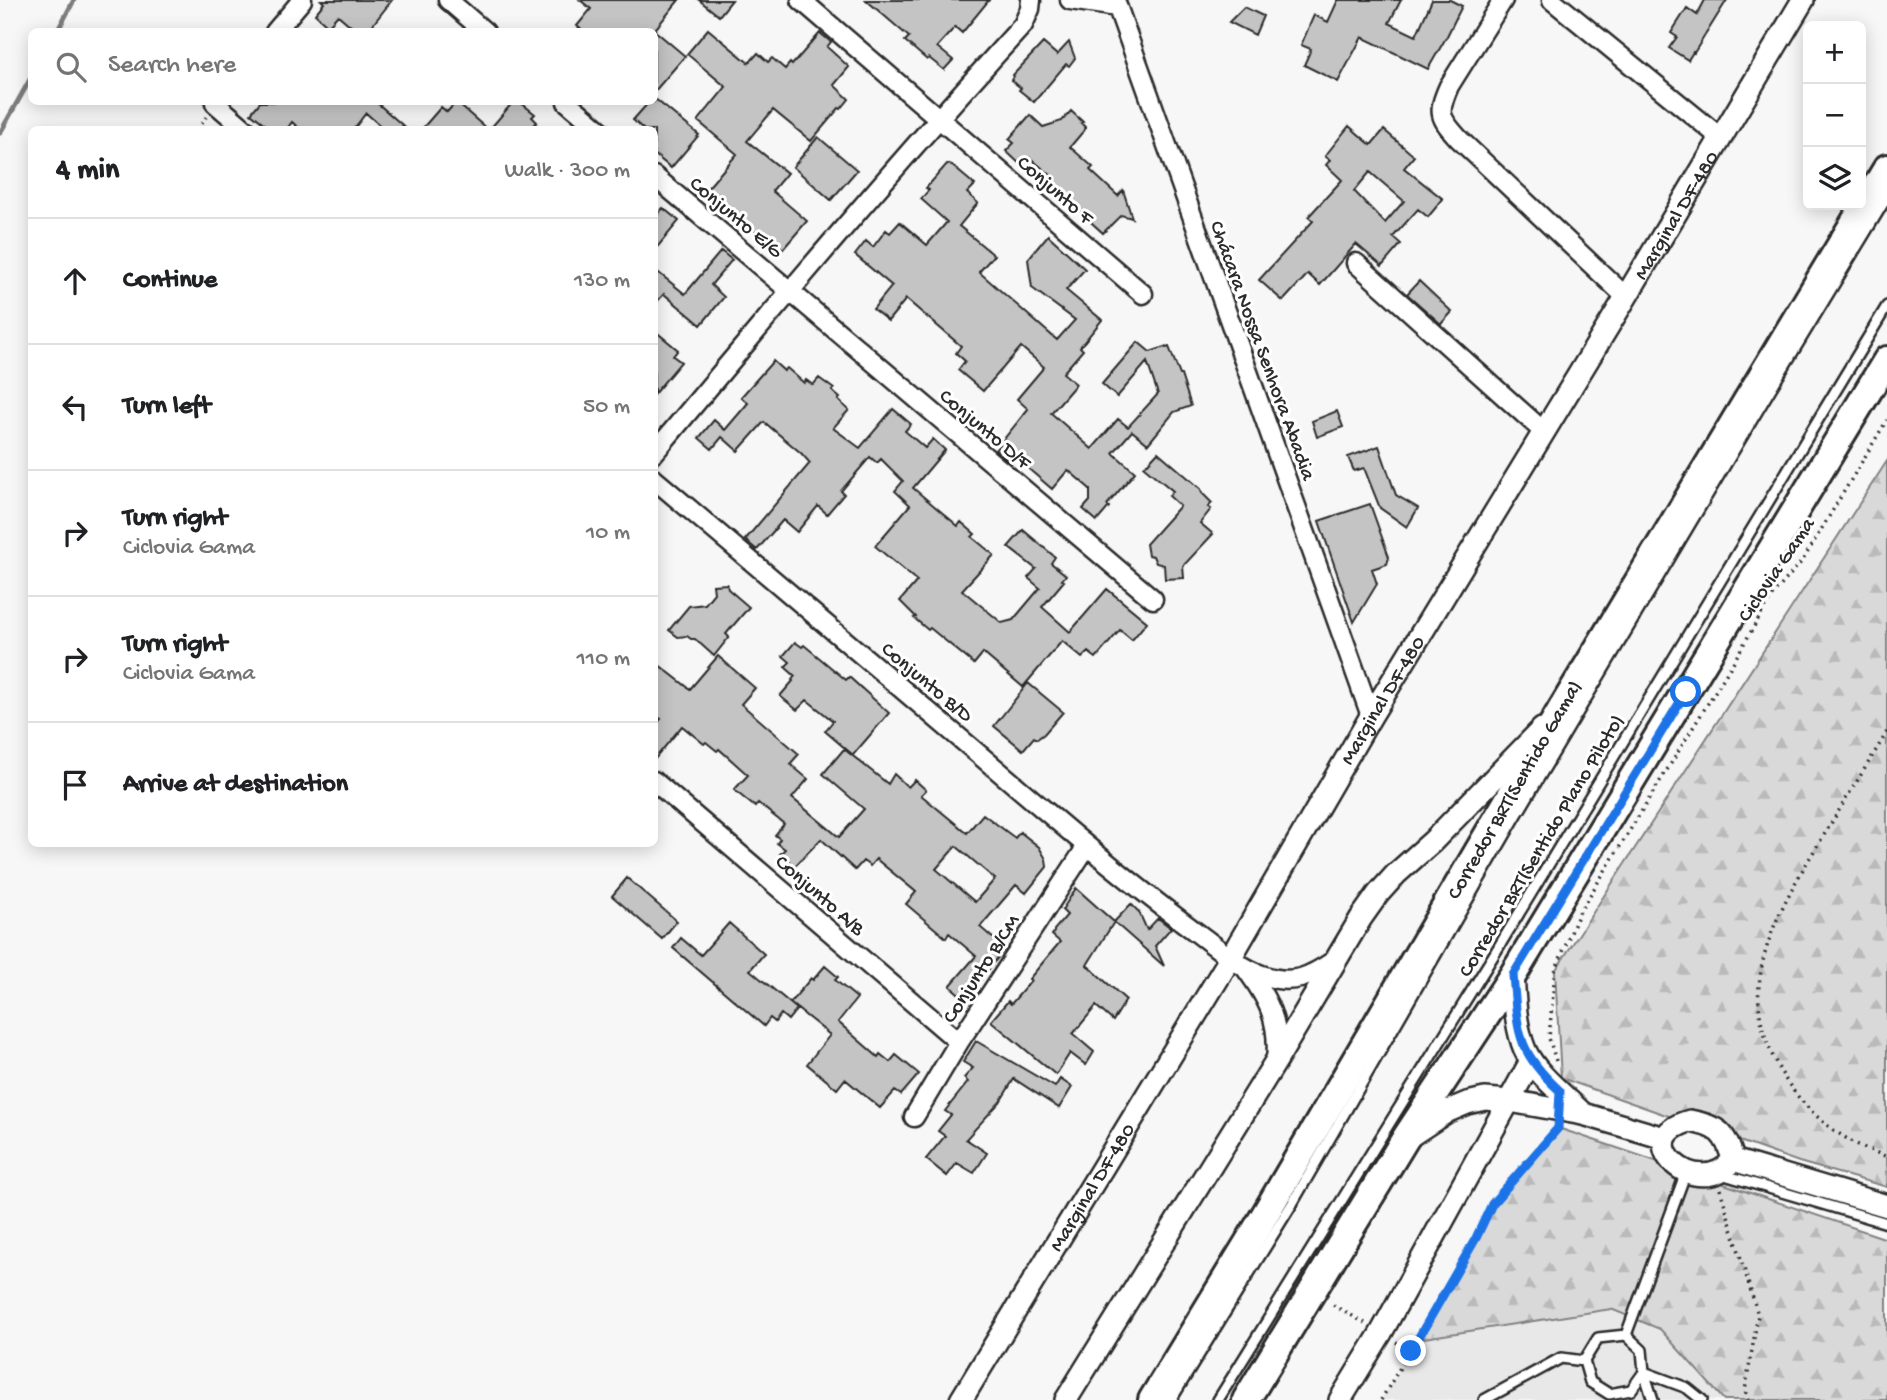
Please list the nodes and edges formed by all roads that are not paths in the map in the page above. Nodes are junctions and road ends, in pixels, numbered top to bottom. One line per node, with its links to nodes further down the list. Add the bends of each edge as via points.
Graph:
1 (302, 0): 10 (street)
2 (448, 0): 11 (street)
3 (801, 0): 14 (street, Conjunto F)
4 (1031, 0): 14 (street, via 1023,25)
5 (1070, 0): 9 (street)
6 (1503, 0): 24 (street, via 1450,86 1441,116 1459,139)
7 (1552, 0): 17 (street)
8 (1803, 0): 17 (street, Marginal DF-480)
9 (1116, 3): 32 (street, Chácara Nossa Senhora Abadia)
10 (278, 28)
11 (480, 28)
12 (218, 105): 15 (street)
13 (571, 105): 16 (street)
14 (938, 118): 22 (street); 23 (street, Conjunto F)
15 (242, 126)
16 (595, 126)
17 (1721, 138): 24 (street, Marginal DF-480)
18 (1887, 168): 31 (main road)
19 (658, 179): 22 (street, Conjunto E/G)
20 (1887, 197): 57 (lane, Corredor BRT(Sentido Gama), via 1522,806 1292,1204)
21 (1356, 263): 27 (street)
22 (789, 290): 28 (street); 30 (street, Conjunto D/F)
23 (1143, 294)
24 (1626, 297): 27 (street, Marginal DF-480)
25 (1887, 306): 58 (lane, Corredor BRT(Sentido Plano Piloto))
26 (1887, 360): 37 (main road)
27 (1544, 432): 32 (street, Marginal DF-480)
28 (658, 448)
29 (658, 482): 34 (street, Conjunto B/D)
30 (1153, 600)
31 (1560, 710): 35 (street, via 1378,894); 56 (main road)
32 (1371, 716): 36 (street, Marginal DF-480)
33 (658, 784): 38 (street, Conjunto A/B)
34 (1087, 846): 36 (street, Conjunto B/D); 38 (street, Conjunto B/CM)
35 (1337, 958): 36 (street, via 1318,972 1293,980 1270,978); 39 (street)
36 (1239, 963): 39 (street, via 1272,1011); 54 (street, Marginal DF-480)
37 (1513, 975): 40 (street, via 1517,1021); 45 (main road)
38 (959, 1042): 43 (street, Conjunto B/CM)
39 (1276, 1061): 55 (street)
40 (1531, 1061): 41 (street); 42 (street)
41 (1560, 1100): 42 (street); 44 (street, via 1583,1114)
42 (1510, 1101): 45 (street, via 1485,1098 1467,1102); 60 (street)
43 (914, 1116)
44 (1664, 1138): 46 (street, via 1671,1128 1689,1121 1711,1126 1723,1134); 47 (street, via 1669,1158)
45 (1405, 1139): 59 (main road)
46 (1733, 1160): 48 (street); 49 (street)
47 (1686, 1172): 48 (street); 51 (lane)
48 (1715, 1173): 50 (lane)
49 (1887, 1206)
50 (1887, 1223)
51 (1626, 1335): 52 (lane, via 1598,1338); 53 (lane, via 1642,1350)
52 (1584, 1361): 53 (lane, via 1591,1382 1609,1394 1631,1390); 61 (lane, via 1561,1359)
53 (1644, 1372): 62 (lane); 63 (lane, via 1687,1388)
54 (961, 1400)
55 (1066, 1400)
56 (1152, 1400)
57 (1171, 1400)
58 (1218, 1400)
59 (1246, 1400)
60 (1340, 1400)
61 (1485, 1400)
62 (1653, 1400)
63 (1702, 1400)

